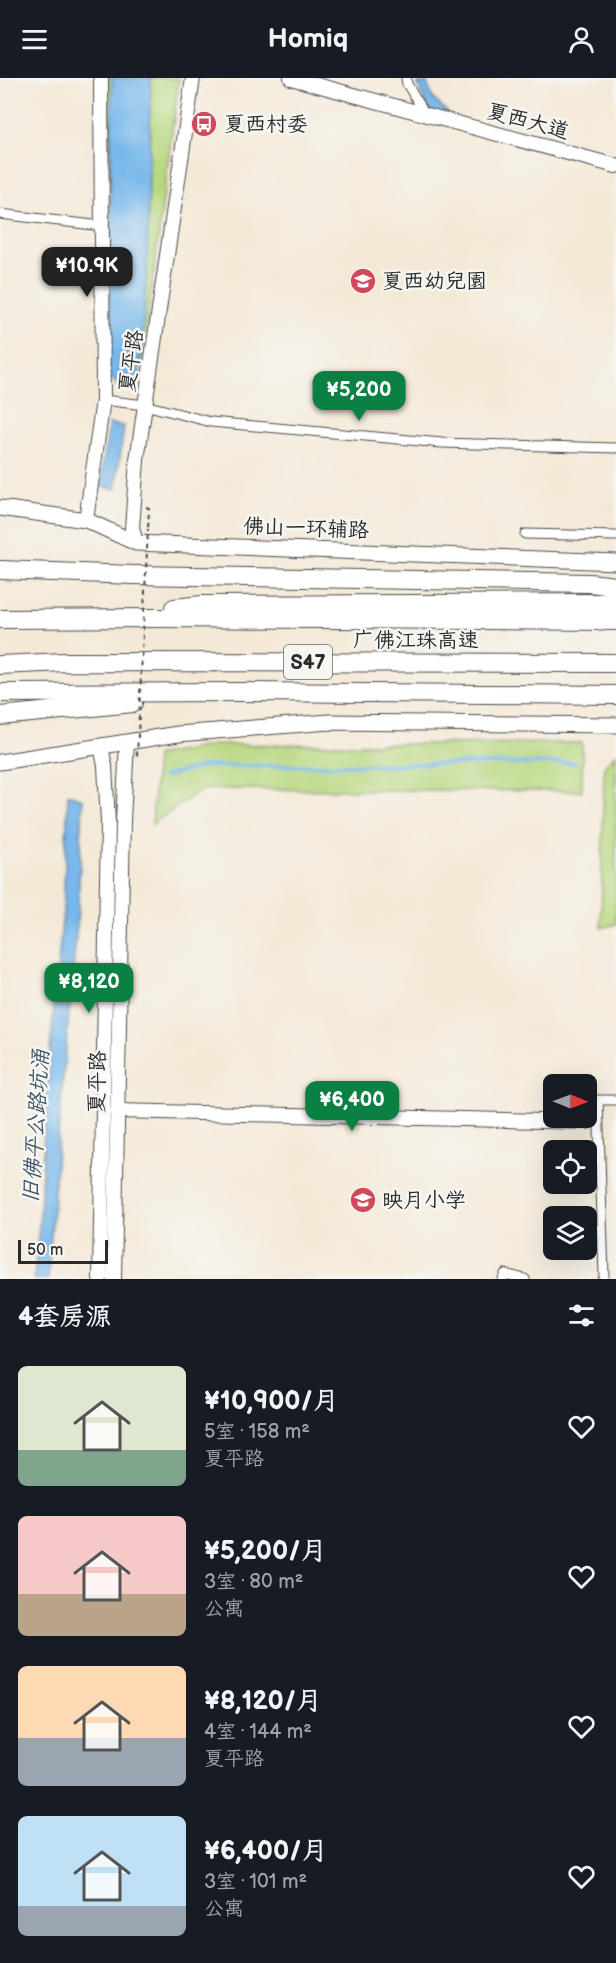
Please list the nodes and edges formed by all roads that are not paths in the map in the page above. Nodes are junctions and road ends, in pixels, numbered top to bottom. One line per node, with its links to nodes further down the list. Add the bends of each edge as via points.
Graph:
1 (101, 78): 8 (main road)
2 (193, 78): 10 (main road, 夏平路)
3 (291, 78): 5 (main road, 夏西大道)
4 (406, 78): 5 (street)
5 (426, 115): 6 (main road, 夏西大道)
6 (616, 166)
7 (0, 214): 8 (street)
8 (102, 226): 9 (main road)
9 (103, 400): 10 (street); 13 (main road)
10 (145, 405): 11 (street, via 211,422 442,443); 16 (main road, 夏平路, via 132,528)
11 (616, 448)
12 (0, 508): 13 (main road, 佛山一环辅路)
13 (86, 520): 16 (main road, 佛山一环辅路)
14 (525, 534): 15 (street)
15 (616, 536)
16 (136, 543): 17 (main road, 佛山一环辅路)
17 (616, 561)
18 (0, 570): 19 (highway)
19 (616, 586)
20 (616, 603): 21 (highway, via 202,605)
21 (105, 618): 22 (highway, 广佛江珠高速 / S47); 23 (highway, 广佛江珠高速 / S47)
22 (0, 620)
23 (616, 621)
24 (616, 663): 25 (highway, 广佛江珠高速 / S47)
25 (0, 665)
26 (243, 692): 27 (highway); 28 (highway); 29 (highway)
27 (0, 693)
28 (616, 695)
29 (0, 716)
30 (616, 725): 31 (main road, via 329,722)
31 (127, 742): 32 (main road); 35 (main road, 夏平路)
32 (101, 746): 33 (main road); 38 (main road, 夏平路, via 108,822)
33 (0, 762)
34 (616, 1100): 37 (street, via 598,1100)
35 (117, 1111): 36 (main road); 39 (main road, 夏平路)
36 (543, 1121)
37 (604, 1278)
38 (100, 1279)
39 (114, 1279)
40 (503, 1279): 41 (street, via 505,1274)
41 (525, 1279)

